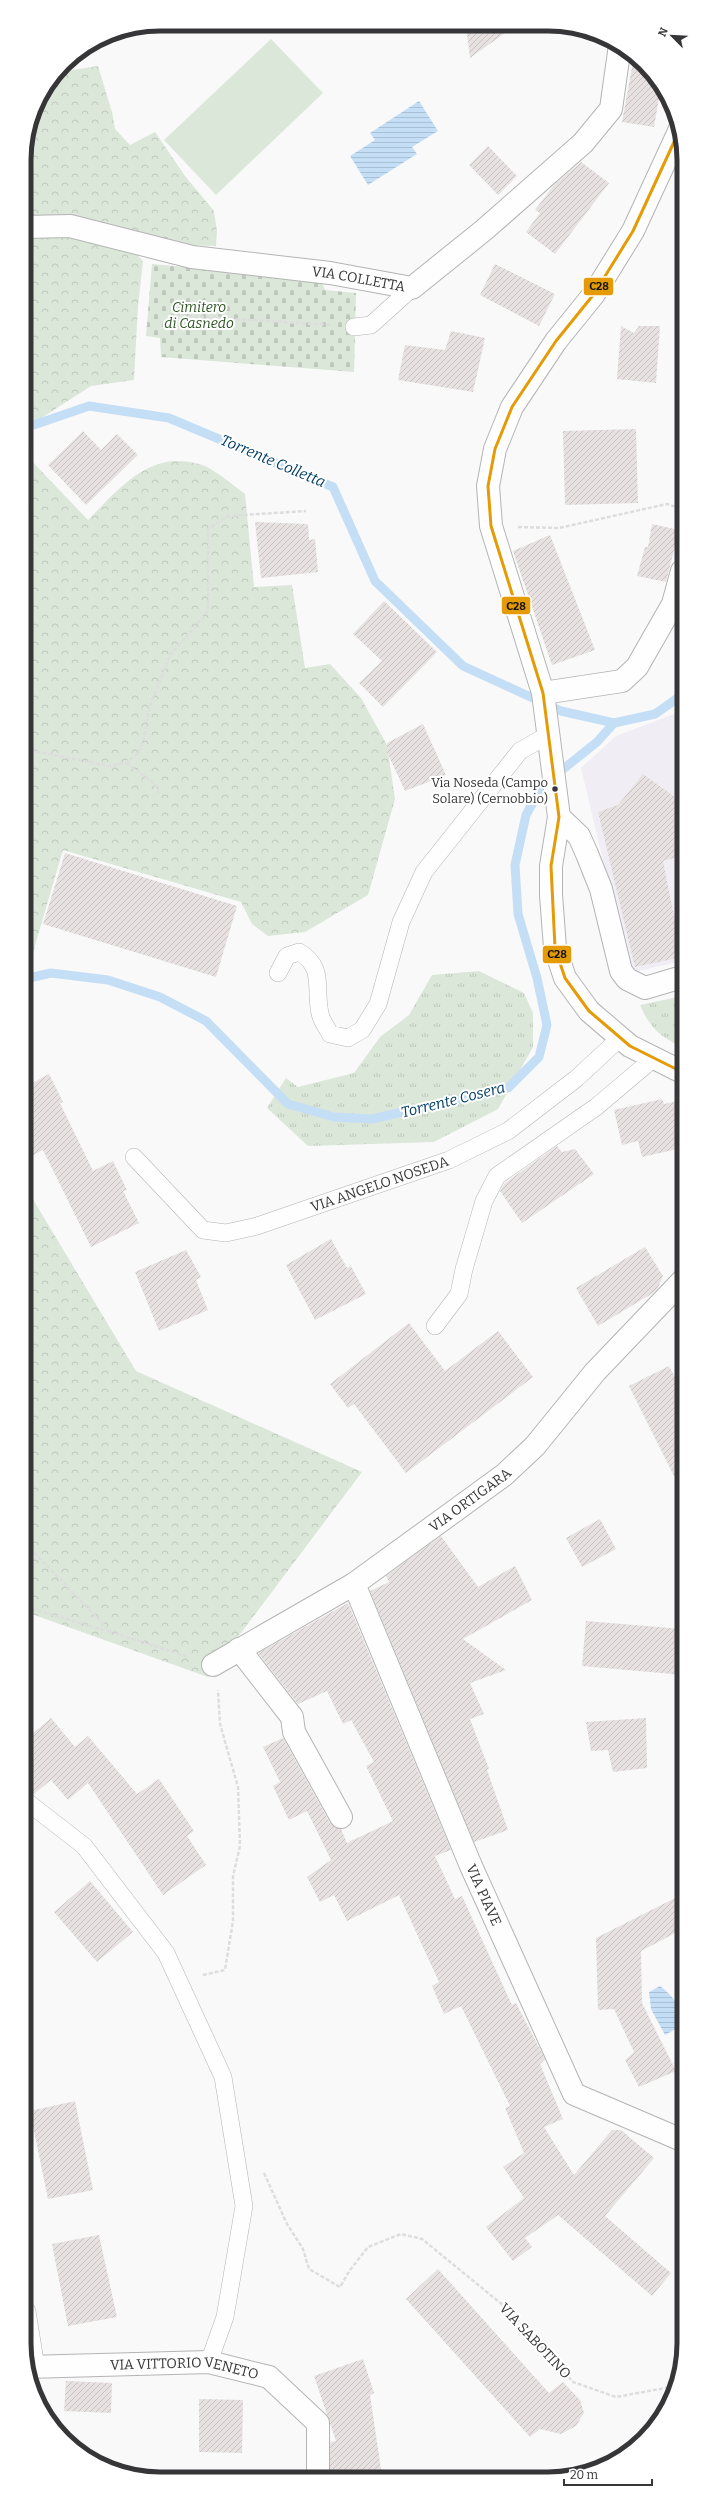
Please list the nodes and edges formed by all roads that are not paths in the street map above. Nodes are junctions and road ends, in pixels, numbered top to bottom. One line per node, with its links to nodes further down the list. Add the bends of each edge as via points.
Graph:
1 (619, 53): 4 (street, VIA COLLETTA, via 611,109 587,137 484,230)
2 (675, 139): 7 (street, via 633,231 594,294 556,340 512,407 495,449 488,486 492,526)
3 (31, 226): 4 (street, VIA COLLETTA, via 70,226 192,257 330,273)
4 (412, 288): 5 (lane, via 371,325)
5 (354, 326)
6 (677, 589): 7 (street, via 673,604 637,667 622,681)
7 (543, 693): 8 (street)
8 (549, 736): 9 (street); 10 (lane, via 520,751 424,872 401,922 378,1004 362,1030 348,1038 330,1034 321,1017 317,975 311,959 299,952 287,956)
9 (559, 817): 11 (street, via 579,836 587,854 601,889 621,971 627,979 645,988); 12 (street, via 551,866 555,948 565,978 589,1011)
10 (278, 973)
11 (677, 978)
12 (620, 1038): 13 (street); 15 (lane, VIA ANGELO NOSEDA, via 577,1078 508,1131 449,1160 257,1226 226,1233 203,1230)
13 (654, 1058): 14 (street); 17 (lane, via 596,1107 497,1176 484,1201 459,1294)
14 (677, 1070)
15 (134, 1157)
16 (677, 1286): 18 (street, VIA ORTIGARA, via 595,1372 535,1446 504,1475)
17 (435, 1326)
18 (354, 1584): 19 (street, VIA ORTIGARA); 23 (street, VIA PIAVE, via 471,1866 574,2094)
19 (238, 1649): 20 (street, VIA ORTIGARA); 22 (street, via 292,1717 294,1732)
20 (213, 1665)
21 (31, 1805): 24 (lane, via 84,1846 166,1953 223,2077 244,2206 225,2316)
22 (341, 1817)
23 (677, 2138)
24 (209, 2362): 25 (street, VIA VITTORIO VENETO); 26 (street, VIA VITTORIO VENETO, via 269,2376 318,2423)
25 (32, 2367)
26 (318, 2472)

